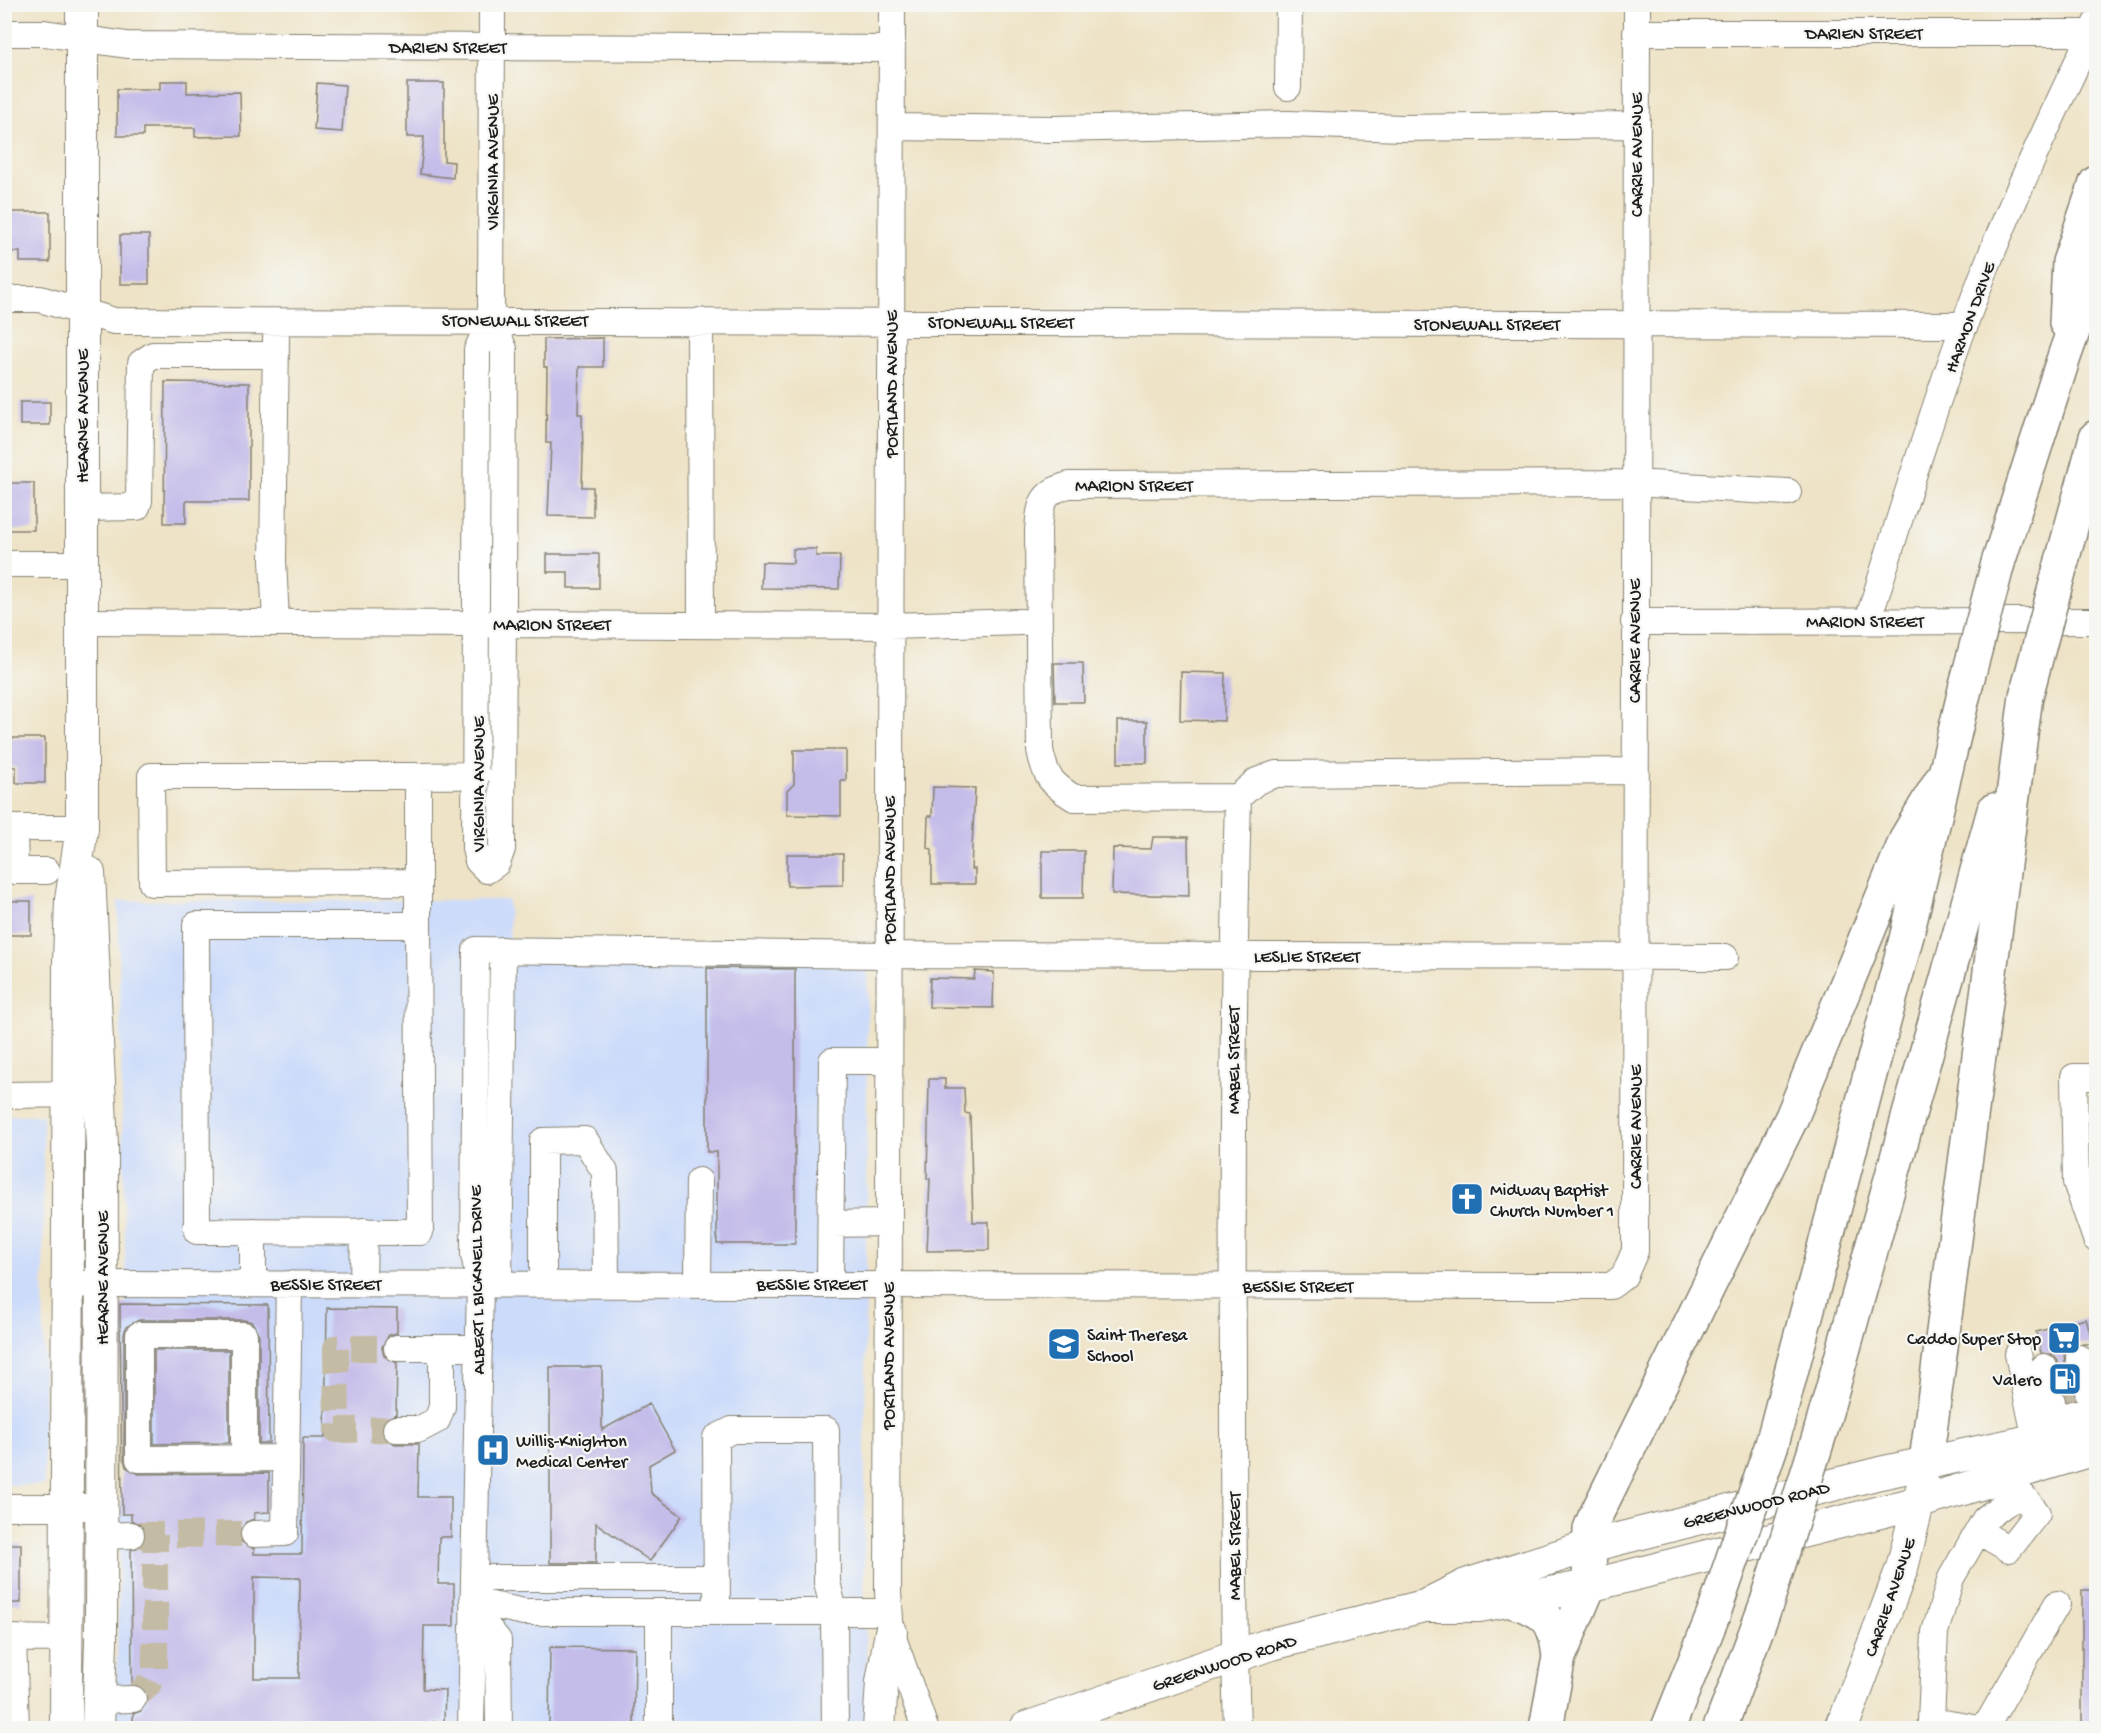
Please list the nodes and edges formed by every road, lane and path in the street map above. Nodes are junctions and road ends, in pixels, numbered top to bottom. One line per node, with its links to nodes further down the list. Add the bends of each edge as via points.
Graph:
1 (82, 4): 9 (main road, HEARNE AVENUE)
2 (492, 4): 10 (street, VIRGINIA AVENUE)
3 (892, 4): 11 (street, PORTLAND AVENUE)
4 (1289, 4): 12 (street)
5 (1637, 4): 8 (street, CARRIE AVENUE)
6 (2094, 28): 8 (street, DARIEN STREET); 24 (street, HARMON DRIVE, via 2014,200)
7 (4, 33): 9 (street, DARIEN STREET, via 44,33)
8 (1636, 33): 13 (street, CARRIE AVENUE)
9 (82, 40): 10 (street, DARIEN STREET, via 127,45); 18 (main road, HEARNE AVENUE)
10 (492, 48): 11 (street, DARIEN STREET); 20 (street, VIRGINIA AVENUE)
11 (892, 49): 14 (street, PORTLAND AVENUE)
12 (1288, 87)
13 (1636, 125): 14 (street); 23 (street, CARRIE AVENUE)
14 (892, 127): 22 (street, PORTLAND AVENUE)
15 (2097, 183): 26 (highway, via 2069,262)
16 (2097, 267): 26 (highway)
17 (4, 299): 18 (street, STONEWALL STREET, via 40,299)
18 (82, 310): 19 (street, STONEWALL STREET, via 114,321); 30 (main road, HEARNE AVENUE)
19 (277, 320): 20 (street, STONEWALL STREET); 25 (street)
20 (491, 320): 21 (street, STONEWALL STREET); 39 (street, VIRGINIA AVENUE, via 477,350); 40 (street, VIRGINIA AVENUE, via 504,349)
21 (700, 321): 22 (street, STONEWALL STREET); 41 (street)
22 (891, 322): 23 (street, STONEWALL STREET); 42 (street, PORTLAND AVENUE)
23 (1635, 324): 24 (street, STONEWALL STREET); 28 (street, CARRIE AVENUE)
24 (1965, 325): 33 (street, HARMON DRIVE, via 1905,498)
25 (276, 354): 30 (street, via 153,356 141,363 140,501 136,507); 36 (street)
26 (2064, 357): 45 (highway, bridge, via 1998,563)
27 (2097, 437): 43 (highway, bridge)
28 (1634, 483): 29 (street); 38 (street, CARRIE AVENUE); 48 (street, MARION STREET, via 1080,485 1054,489 1040,510 1038,531 1040,750 1044,770 1056,787 1074,798)
29 (1788, 492)
30 (82, 508): 32 (main road, HEARNE AVENUE)
31 (4, 564): 32 (street)
32 (82, 564): 35 (main road, HEARNE AVENUE)
33 (1868, 621): 34 (street, MARION STREET); 38 (street, MARION STREET)
34 (2097, 621)
35 (82, 622): 36 (street, MARION STREET); 50 (main road, HEARNE AVENUE)
36 (276, 622): 39 (street, MARION STREET)
37 (1022, 622): 42 (street, MARION STREET)
38 (1634, 622): 44 (street, CARRIE AVENUE)
39 (477, 623): 40 (street, MARION STREET); 46 (street, VIRGINIA AVENUE)
40 (504, 623): 41 (street, MARION STREET); 46 (street, VIRGINIA AVENUE, via 502,849 497,863 488,870 478,861 475,848)
41 (701, 625): 42 (street, MARION STREET)
42 (890, 626): 57 (street, PORTLAND AVENUE)
43 (2026, 696): 96 (highway); 134 (highway, bridge, via 1821,1430 1767,1602)
44 (1635, 771): 48 (street, via 1276,774); 60 (street, CARRIE AVENUE)
45 (1944, 773): 103 (highway, via 1907,837 1787,1127 1594,1519); 133 (highway, bridge, via 1906,939 1772,1444 1714,1613)
46 (477, 775): 47 (street)
47 (418, 776): 53 (street); 53 (street, via 151,776 152,883)
48 (1238, 797): 58 (street, MABEL STREET)
49 (9, 828): 50 (street); 51 (street)
50 (82, 828): 63 (main road, HEARNE AVENUE, via 95,945); 65 (main road, HEARNE AVENUE, via 71,900)
51 (10, 871): 52 (street)
52 (46, 871)
53 (418, 882): 54 (street)
54 (418, 925): 69 (street, via 196,925 197,1231); 70 (street, via 420,1232)
55 (476, 950): 56 (street, LESLIE STREET); 74 (street, ALBERT L BICKNELL DRIVE, via 474,1255)
56 (504, 950): 57 (street, LESLIE STREET); 74 (street, ALBERT L BICKNELL DRIVE)
57 (889, 955): 58 (street, LESLIE STREET); 61 (street, PORTLAND AVENUE)
58 (1234, 956): 60 (street, LESLIE STREET); 84 (street, MABEL STREET)
59 (1725, 957): 60 (street, LESLIE STREET)
60 (1635, 958): 72 (street, CARRIE AVENUE, via 1635,1251)
61 (889, 1061): 67 (street, PORTLAND AVENUE); 68 (street, via 832,1061)
62 (2097, 1077): 71 (street, via 2074,1077 2076,1182)
63 (100, 1094): 65 (street); 79 (main road, HEARNE AVENUE)
64 (4, 1095): 65 (street)
65 (68, 1095): 78 (main road, HEARNE AVENUE)
66 (699, 1181): 77 (street)
67 (888, 1223): 68 (street); 83 (street, PORTLAND AVENUE)
68 (831, 1224): 82 (street)
69 (253, 1231): 70 (street); 80 (street)
70 (364, 1232): 73 (street)
71 (2097, 1239)
72 (1624, 1276): 84 (street, BESSIE STREET, via 1611,1286)
73 (363, 1283): 74 (street, BESSIE STREET); 81 (street, BESSIE STREET)
74 (490, 1283): 75 (street, BESSIE STREET); 87 (street, ALBERT L BICKNELL DRIVE)
75 (543, 1283): 76 (street, BESSIE STREET); 76 (street, via 543,1141 585,1140 605,1172)
76 (606, 1283): 77 (street, BESSIE STREET)
77 (699, 1283): 82 (street, BESSIE STREET)
78 (68, 1284): 79 (street, BESSIE STREET); 99 (main road, HEARNE AVENUE)
79 (102, 1284): 80 (street, BESSIE STREET); 100 (main road, HEARNE AVENUE)
80 (253, 1284): 81 (street, BESSIE STREET)
81 (289, 1284): 95 (street)
82 (830, 1284): 83 (street, BESSIE STREET)
83 (888, 1284): 84 (street, BESSIE STREET); 113 (street, PORTLAND AVENUE)
84 (1233, 1286): 116 (street, MABEL STREET)
85 (397, 1348): 86 (street)
86 (442, 1348): 87 (street); 91 (street, via 442,1407 437,1420 420,1429)
87 (479, 1348): 106 (street, ALBERT L BICKNELL DRIVE)
88 (2018, 1354): 92 (street, via 2042,1385)
89 (2089, 1379): 92 (street)
90 (2097, 1428): 92 (main road, GREENWOOD ROAD)
91 (396, 1429)
92 (2035, 1432): 96 (main road, GREENWOOD ROAD)
93 (2097, 1449): 97 (main road, GREENWOOD ROAD)
94 (244, 1458): 94 (street, via 244,1335 140,1335 139,1459); 95 (street)
95 (286, 1458): 102 (street, via 285,1533)
96 (1926, 1462): 97 (main road, CARRIE AVENUE); 103 (main road, GREENWOOD ROAD)
97 (1920, 1502): 105 (main road, GREENWOOD ROAD); 122 (main road, CARRIE AVENUE, via 1902,1568)
98 (4, 1507): 99 (street)
99 (67, 1507): 100 (street); 115 (main road, HEARNE AVENUE)
100 (111, 1526): 120 (main road, HEARNE AVENUE)
101 (1978, 1531): 121 (street, via 1951,1578 1935,1632)
102 (254, 1534)
103 (1590, 1546): 105 (highway); 109 (main road, GREENWOOD ROAD, via 1466,1585)
104 (716, 1578): 106 (street); 111 (street); 112 (street, via 716,1438 732,1430 826,1430 826,1582)
105 (1588, 1586): 107 (main road, GREENWOOD ROAD); 117 (highway)
106 (474, 1596): 110 (street, via 524,1612); 124 (street, ALBERT L BICKNELL DRIVE); 125 (street, via 498,1640)
107 (1511, 1601): 109 (main road, GREENWOOD ROAD, via 1479,1606); 117 (highway, via 1530,1606 1548,1619 1557,1636)
108 (2057, 1604): 136 (street)
109 (1424, 1606): 116 (main road, GREENWOOD ROAD)
110 (659, 1612): 111 (street); 126 (street)
111 (717, 1612): 112 (street)
112 (834, 1612): 113 (street); 127 (street)
113 (890, 1622): 128 (main road); 129 (street, PORTLAND AVENUE)
114 (9, 1638): 115 (street); 123 (street)
115 (66, 1638): 119 (main road, HEARNE AVENUE)
116 (1234, 1656): 130 (main road, GREENWOOD ROAD); 131 (street, MABEL STREET)
117 (1559, 1658): 132 (highway)
118 (133, 1699): 120 (street)
119 (66, 1714): 120 (main road)
120 (99, 1714)
121 (1930, 1725): 135 (street)
122 (1842, 1727)
123 (15, 1728)
124 (471, 1728)
125 (499, 1728)
126 (659, 1728)
127 (835, 1728)
128 (879, 1728)
129 (925, 1728)
130 (1026, 1728)
131 (1237, 1728)
132 (1546, 1728)
133 (1668, 1728)
134 (1720, 1728)
135 (1974, 1728)
136 (1985, 1728)

